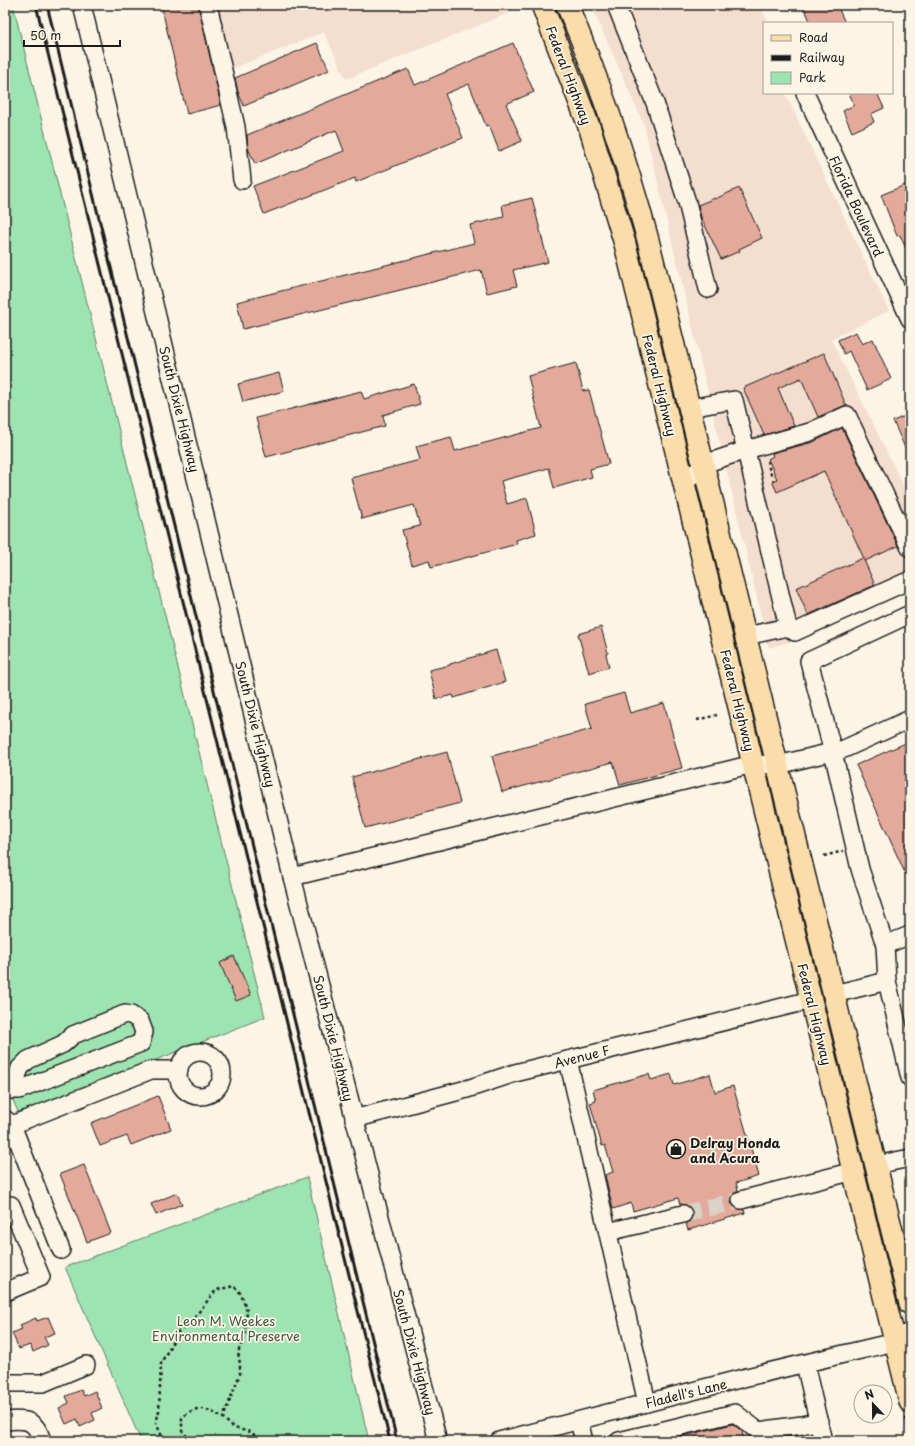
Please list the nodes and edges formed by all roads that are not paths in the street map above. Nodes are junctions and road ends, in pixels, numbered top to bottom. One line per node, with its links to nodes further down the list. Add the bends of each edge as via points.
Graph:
1 (82, 5): 25 (street, South Dixie Highway)
2 (208, 5): 9 (street, via 236,127)
3 (542, 5): 7 (main road, Federal Highway)
4 (567, 5): 8 (main road, Federal Highway, via 594,71)
5 (616, 5): 10 (street, via 655,103 687,202)
6 (805, 94): 11 (street, Florida Boulevard)
7 (581, 105): 8 (main road); 15 (main road, Federal Highway, via 625,244)
8 (610, 120): 12 (main road, Federal Highway, via 638,204)
9 (242, 180)
10 (708, 289)
11 (910, 319)
12 (690, 408): 13 (street, via 734,400); 14 (main road, Federal Highway)
13 (746, 450): 14 (street); 16 (street, via 810,432 847,415); 19 (street)
14 (704, 464): 15 (street); 20 (main road, Federal Highway)
15 (684, 484): 23 (main road, Federal Highway)
16 (910, 548)
17 (910, 580): 19 (street, via 795,632)
18 (910, 614): 22 (street, via 809,661)
19 (788, 627): 20 (street)
20 (746, 636): 24 (main road, Federal Highway)
21 (910, 719): 22 (street)
22 (833, 752): 24 (street); 27 (street, via 860,869)
23 (753, 764): 24 (street); 25 (street); 30 (main road, Federal Highway)
24 (778, 766): 29 (main road, Federal Highway)
25 (292, 877): 36 (street, South Dixie Highway)
26 (910, 935): 27 (street)
27 (885, 946): 28 (street)
28 (888, 981): 29 (street); 31 (street)
29 (834, 994): 39 (main road, Federal Highway)
30 (811, 1000): 32 (street, Avenue F); 40 (main road, Federal Highway)
31 (906, 1044): 34 (street)
32 (568, 1060): 36 (street, Avenue F); 44 (street)
33 (179, 1070): 37 (street, via 151,1070)
34 (910, 1078)
35 (9, 1090): 35 (street, via 19,1090 141,1043 143,1026 136,1018 125,1014 72,1035 63,1044 28,1060 20,1068)
36 (354, 1119): 58 (street, South Dixie Highway)
37 (8, 1122): 45 (street)
38 (910, 1158): 39 (street)
39 (876, 1165): 47 (main road, Federal Highway)
40 (854, 1171): 41 (street); 48 (main road, Federal Highway)
41 (741, 1200)
42 (5, 1208): 46 (street, via 11,1205 41,1277)
43 (683, 1214): 44 (street)
44 (608, 1232): 53 (street)
45 (61, 1250)
46 (5, 1292)
47 (910, 1304)
48 (902, 1336): 49 (street, Fladell's Lane, via 886,1344); 52 (main road, Federal Highway)
49 (805, 1364): 53 (street, Fladell's Lane); 56 (street)
50 (86, 1365): 51 (street, via 43,1383)
51 (5, 1383)
52 (910, 1402)
53 (648, 1403): 55 (street, Fladell's Lane)
54 (5, 1421): 57 (street, via 26,1420 33,1424)
55 (579, 1421): 59 (street, Fladell's Lane); 60 (street)
56 (818, 1421): 61 (street, via 758,1431 735,1413); 62 (street)
57 (42, 1441)
58 (438, 1441)
59 (499, 1441)
60 (584, 1441)
61 (619, 1441)
62 (824, 1441)

